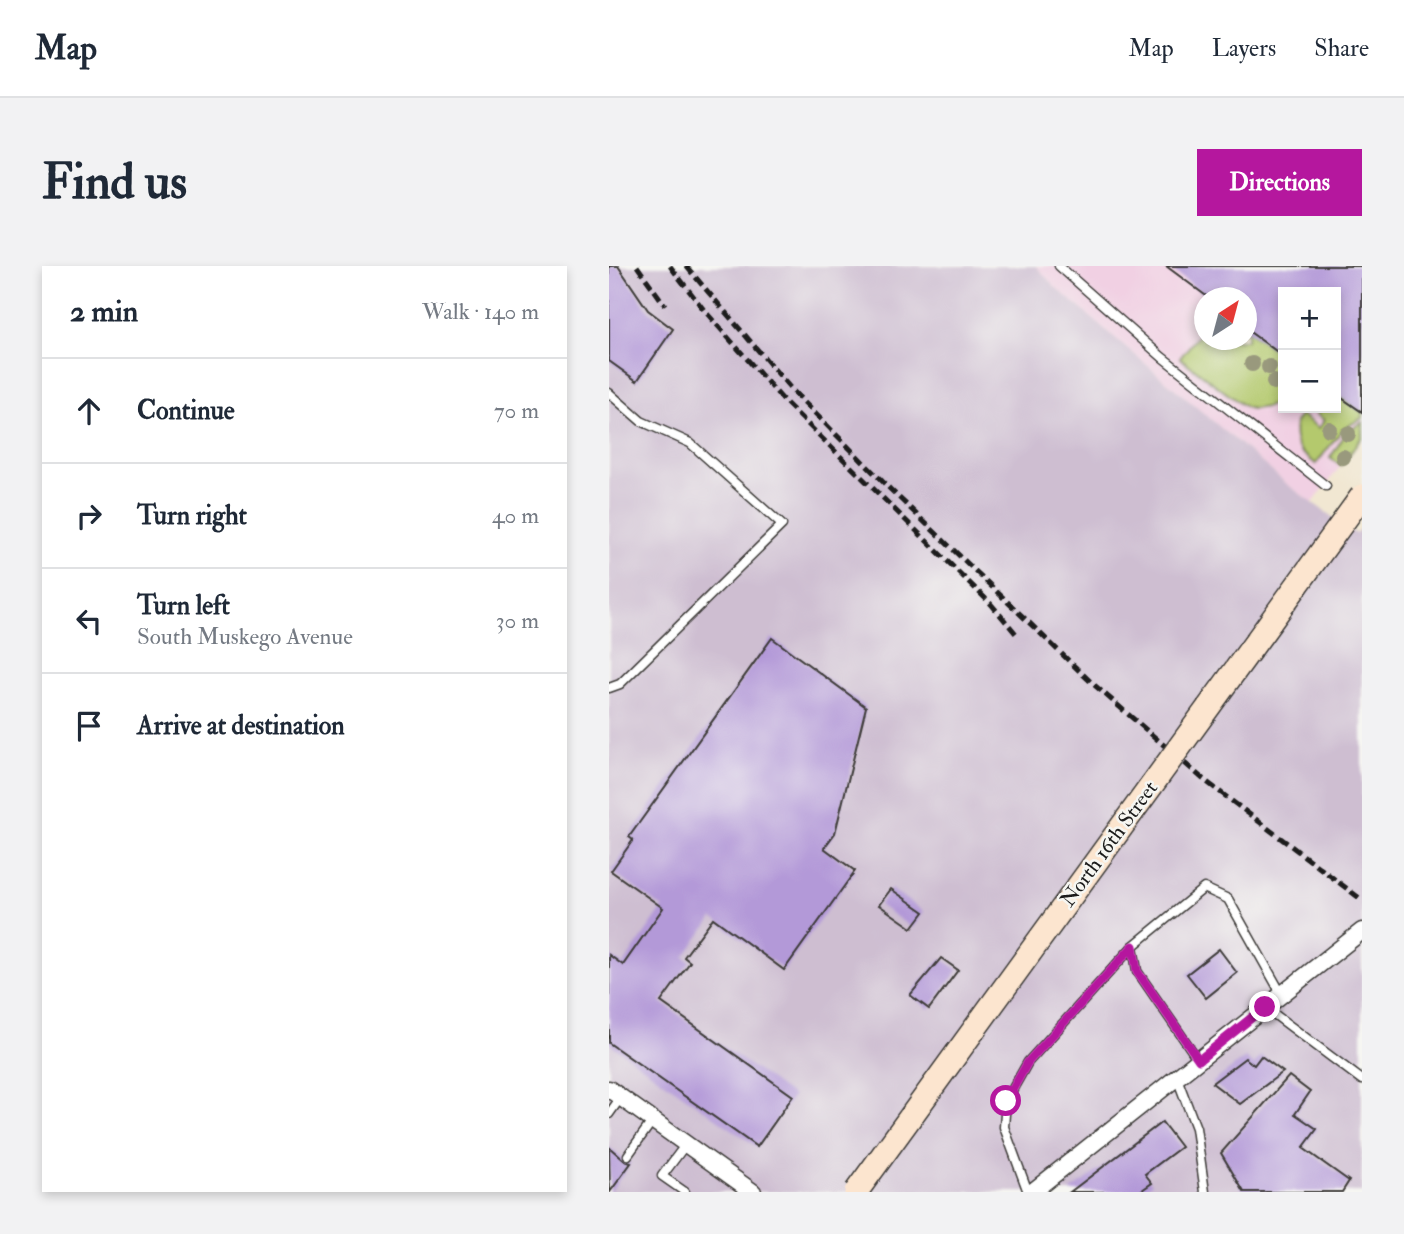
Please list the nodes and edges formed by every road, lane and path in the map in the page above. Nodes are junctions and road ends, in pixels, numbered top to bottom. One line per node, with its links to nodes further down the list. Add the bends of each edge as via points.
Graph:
1 (1059, 266): 3 (lane, via 1162,357)
2 (609, 393): 5 (lane, via 641,421 690,443 782,525 620,684)
3 (1326, 486)
4 (1362, 496): 20 (main road, North 16th Street, bridge)
5 (609, 688)
6 (1362, 931): 8 (street)
7 (1133, 946): 8 (lane, via 1204,888 1228,899); 10 (lane, via 1137,971); 21 (lane, via 1028,1062 1006,1101 1004,1127)
8 (1282, 995): 9 (street)
9 (1265, 1007): 10 (street); 12 (lane)
10 (1199, 1060): 11 (street)
11 (1177, 1078): 21 (street); 22 (lane, via 1196,1128)
12 (1362, 1080)
13 (615, 1093): 14 (lane); 15 (street)
14 (609, 1114)
15 (653, 1120): 16 (street); 17 (lane)
16 (686, 1144): 18 (street); 19 (lane, via 663,1176)
17 (628, 1155)
18 (747, 1190)
19 (685, 1192)
20 (856, 1192)
21 (1030, 1192)
22 (1205, 1192)

